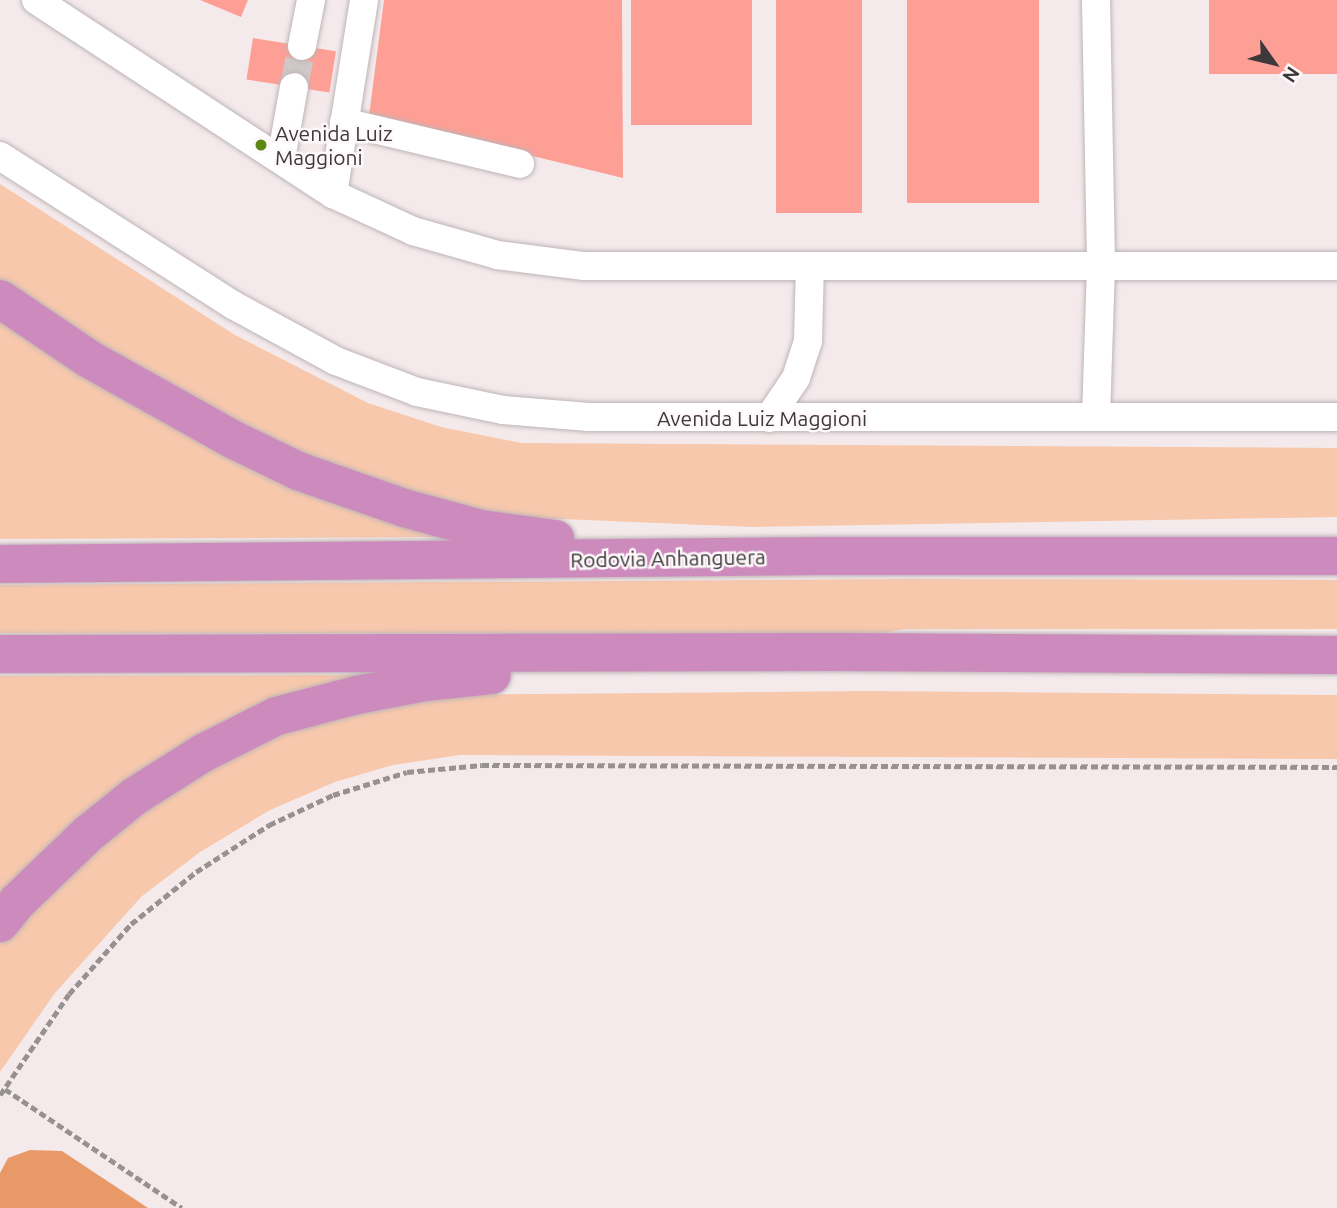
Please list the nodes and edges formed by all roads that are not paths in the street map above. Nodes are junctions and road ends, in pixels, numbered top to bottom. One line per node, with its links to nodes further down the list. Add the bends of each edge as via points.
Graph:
1 (36, 0): 9 (street)
2 (311, 0): 5 (street)
3 (365, 0): 7 (street)
4 (1096, 0): 14 (street)
5 (302, 46)
6 (295, 87): 9 (street)
7 (344, 122): 10 (street); 11 (street)
8 (0, 156): 18 (street, Avenida Luiz Maggioni, via 233,305 336,361 417,391 503,410 589,417)
9 (281, 159): 11 (street)
10 (520, 164)
11 (333, 194): 13 (street, via 412,231 497,255 584,266)
12 (1337, 266): 14 (street)
13 (810, 267): 14 (street); 18 (street, via 808,341 796,379)
14 (1101, 267): 16 (street)
15 (0, 299): 19 (highway, via 89,359 234,440 298,471 404,508 481,529 564,541)
16 (1096, 417): 17 (street, Avenida Luiz Maggioni); 18 (street, Avenida Luiz Maggioni)
17 (1337, 417)
18 (769, 418)
19 (823, 556): 20 (highway, Rodovia Anhanguera); 21 (highway, Rodovia Anhanguera)
20 (1337, 556)
21 (0, 564)
22 (834, 652): 23 (highway); 24 (highway); 25 (highway, via 425,681 278,716 203,753 135,796 89,833)
23 (0, 654)
24 (1337, 655)
25 (0, 923)

